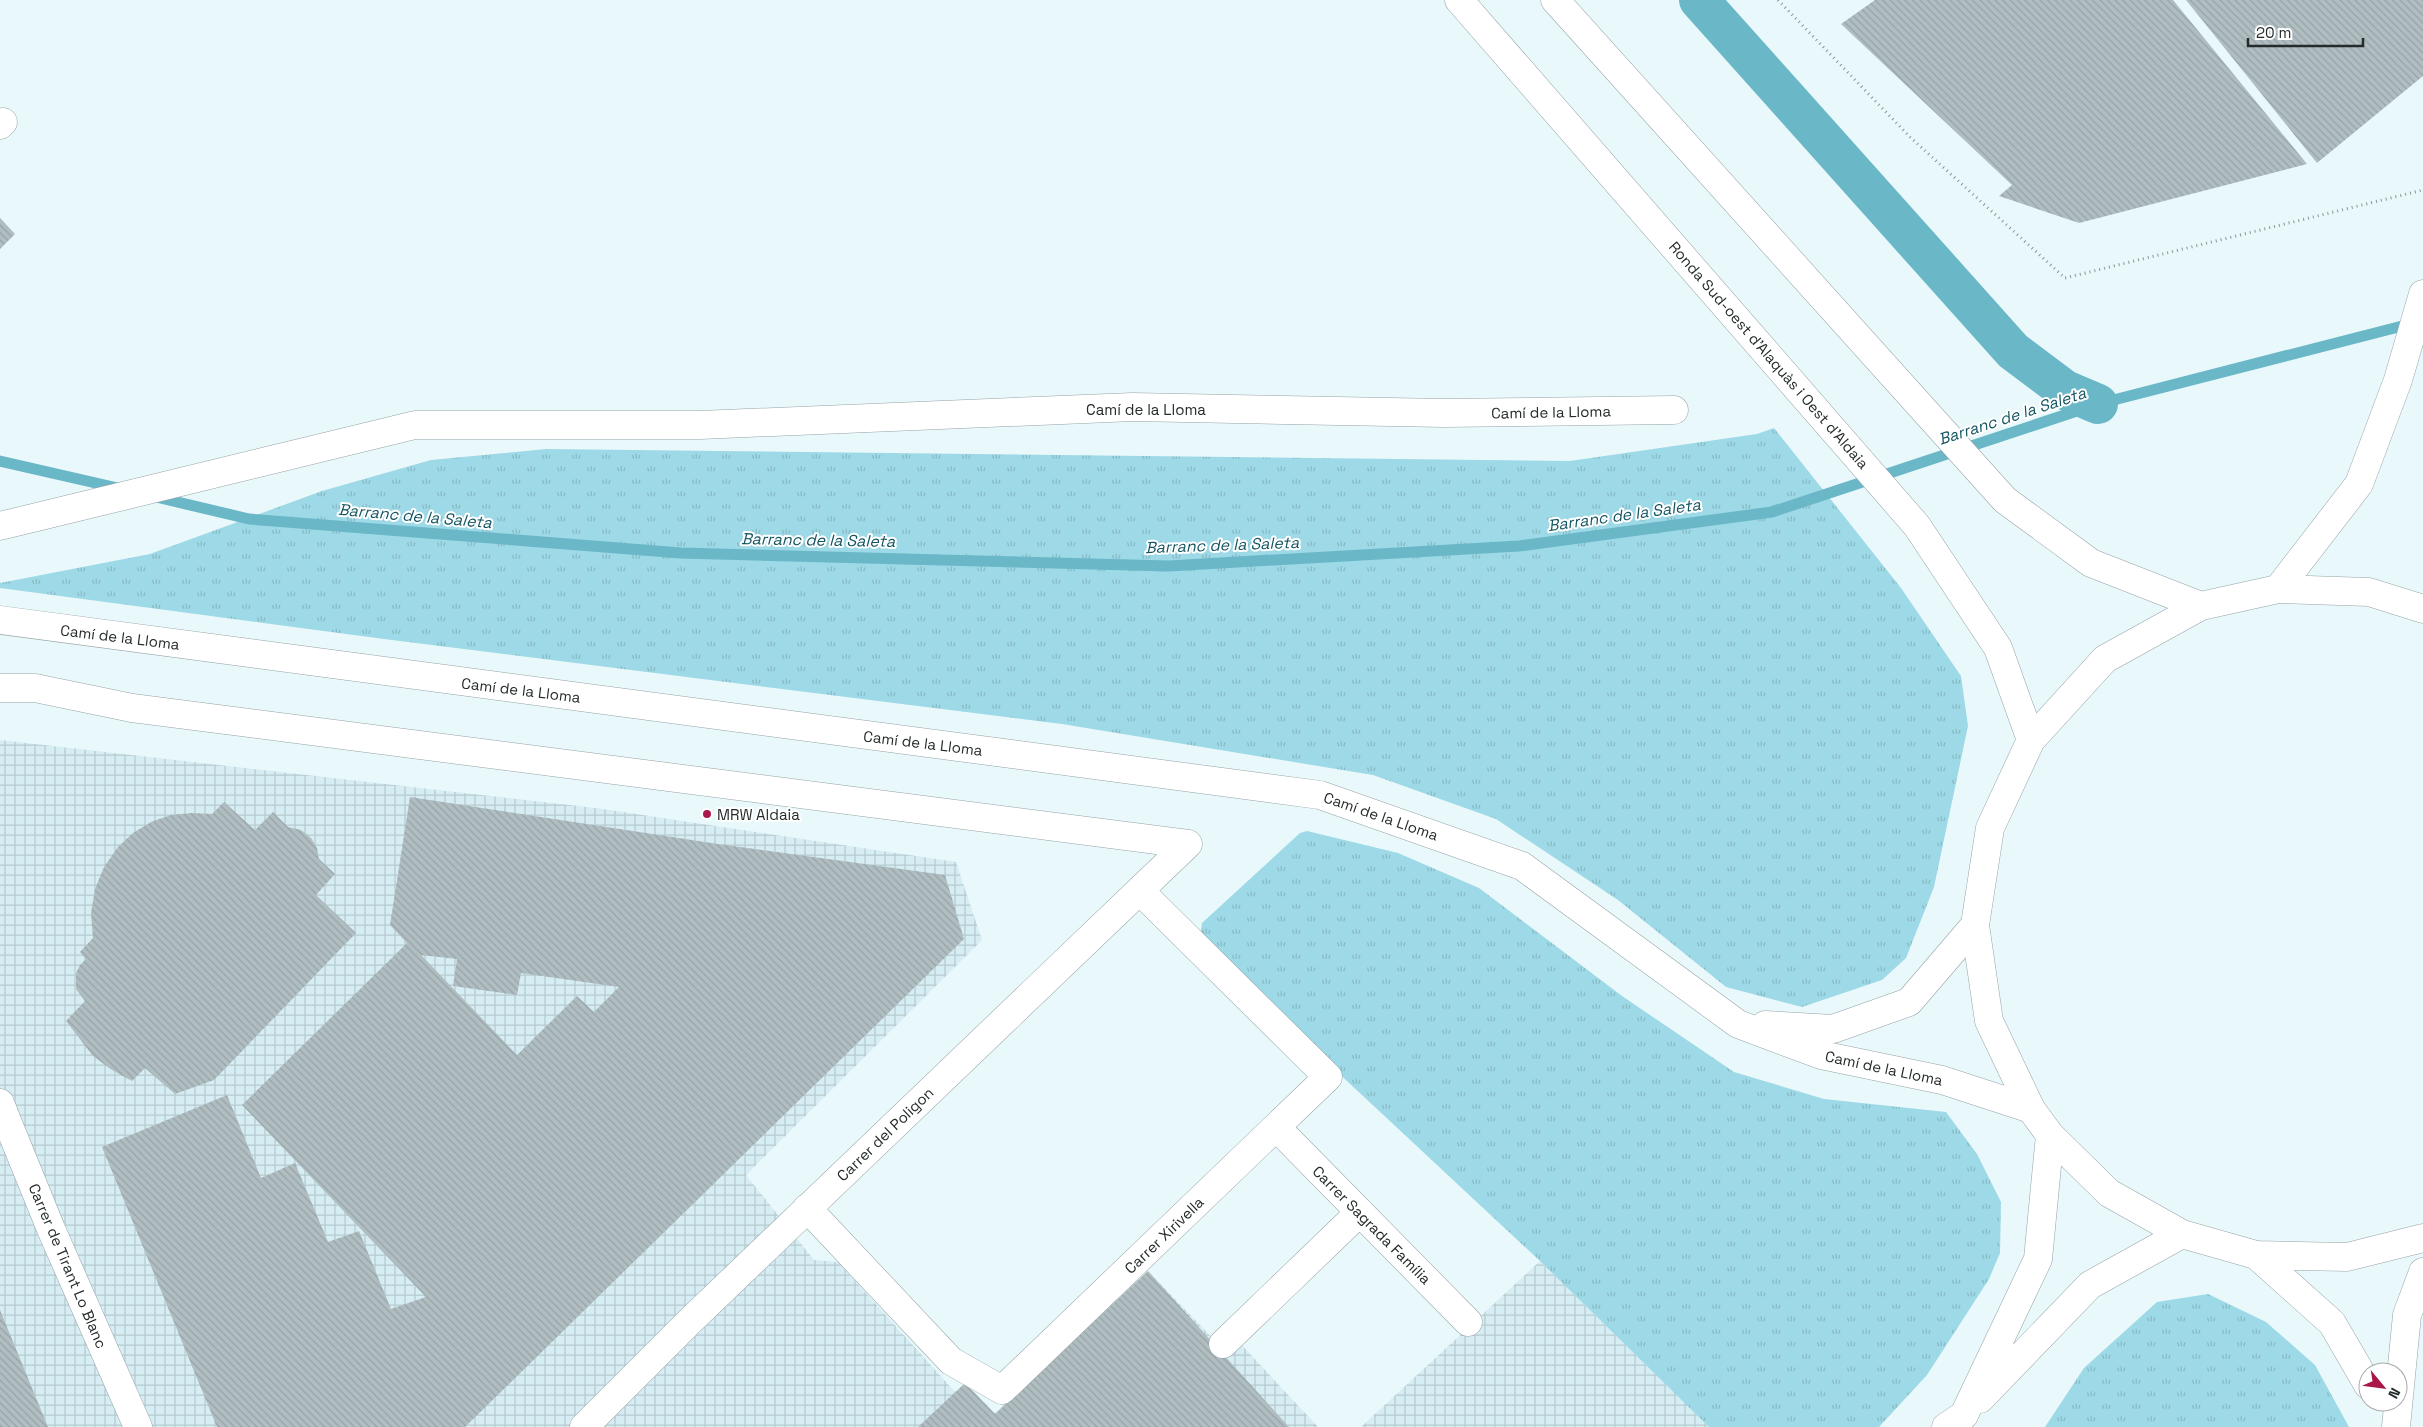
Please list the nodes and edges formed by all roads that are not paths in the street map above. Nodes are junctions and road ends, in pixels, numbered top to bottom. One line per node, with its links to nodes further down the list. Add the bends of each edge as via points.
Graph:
1 (1459, 0): 13 (street, Ronda Sud-oest d'Alaquàs i Oest d'Aldaia, via 1917,526 1998,648)
2 (1555, 0): 7 (street, via 2005,500 2091,563)
3 (2423, 294): 6 (street, via 2398,380 2359,484)
4 (1674, 410): 5 (street, Camí de la Lloma, via 1444,413 1133,407 700,425 414,425)
5 (0, 526)
6 (2278, 589): 7 (street); 8 (street, via 2369,592)
7 (2201, 606): 13 (street, via 2105,659)
8 (2423, 609)
9 (0, 620): 10 (street, Camí de la Lloma)
10 (48, 628): 11 (street, Camí de la Lloma); 16 (street, Camí de la Lloma, via 1320,794 1522,866)
11 (0, 641)
12 (0, 688): 14 (street, Carrer del Poligon, via 35,688 132,708 1188,844)
13 (2031, 740): 15 (street, via 1990,828)
14 (1140, 891): 19 (street, Carrer Xirivella, via 1328,1077); 21 (street, Carrer del Poligon)
15 (1975, 925): 16 (street, Camí de la Lloma, via 1909,1002 1833,1030); 18 (street, via 1990,1021)
16 (1738, 1024): 18 (street, Camí de la Lloma, via 1822,1055 1942,1080)
17 (2, 1107): 32 (street, Carrer de Tirant Lo Blanc, via 51,1229)
18 (2030, 1108): 20 (street)
19 (1276, 1127): 21 (street, Carrer Xirivella, via 1002,1390 951,1362); 22 (street, Carrer Sagrada Família)
20 (2050, 1135): 23 (street, via 2109,1193); 31 (street, via 2038,1259)
21 (807, 1208): 33 (street, Carrer del Poligon)
22 (1360, 1212): 27 (street, Carrer Sagrada Família); 28 (street)
23 (2182, 1234): 25 (street); 31 (street, via 2090,1285)
24 (2423, 1238): 25 (street, via 2347,1257)
25 (2256, 1255): 29 (street, via 2332,1323)
26 (2423, 1272): 34 (street, via 2407,1314)
27 (1468, 1322)
28 (1223, 1344)
29 (2358, 1368)
30 (2384, 1412): 34 (street)
31 (1955, 1423)
32 (138, 1427)
33 (584, 1427)
34 (2394, 1427)

